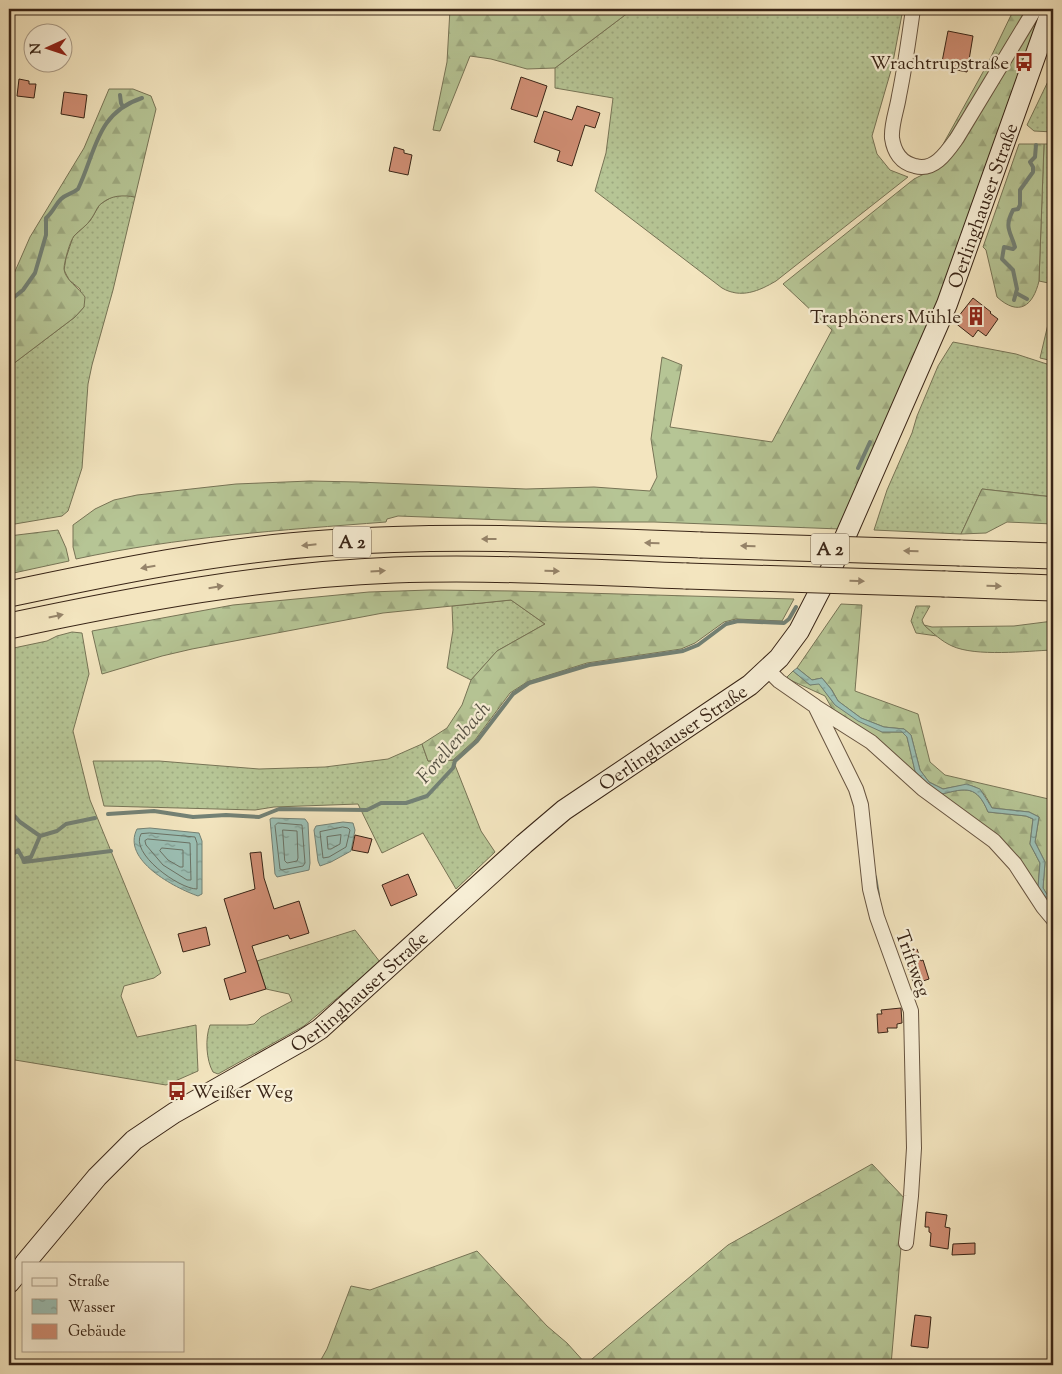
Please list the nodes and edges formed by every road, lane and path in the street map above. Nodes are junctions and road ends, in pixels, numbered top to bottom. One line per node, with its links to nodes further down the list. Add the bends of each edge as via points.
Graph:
1 (913, 9): 2 (street, via 892,137 901,159 918,167 930,165 945,155)
2 (1035, 9)
3 (1052, 9): 8 (main road, Oerlinghauser Straße, via 960,271 927,352 832,567 798,631)
4 (1053, 556): 6 (highway, A 2, one-way to 6, bridge, via 434,538 324,543 227,554)
5 (1053, 588): 7 (highway, A 2, one-way to 5, bridge, via 229,585 394,570 497,569)
6 (9, 594)
7 (9, 626)
8 (768, 670): 9 (street, Triftweg); 12 (main road, Oerlinghauser Straße, via 722,705 564,810 320,1029 174,1113 134,1140 97,1177)
9 (815, 706): 10 (street, Triftweg, via 871,742 923,788 994,841 1015,864); 11 (street, Triftweg, via 856,789 861,806 870,889 911,1011 914,1148)
10 (1053, 919)
11 (906, 1243)
12 (27, 1262)
13 (22, 1268): 14 (main road, Oerlinghauser Straße)
14 (9, 1283)

